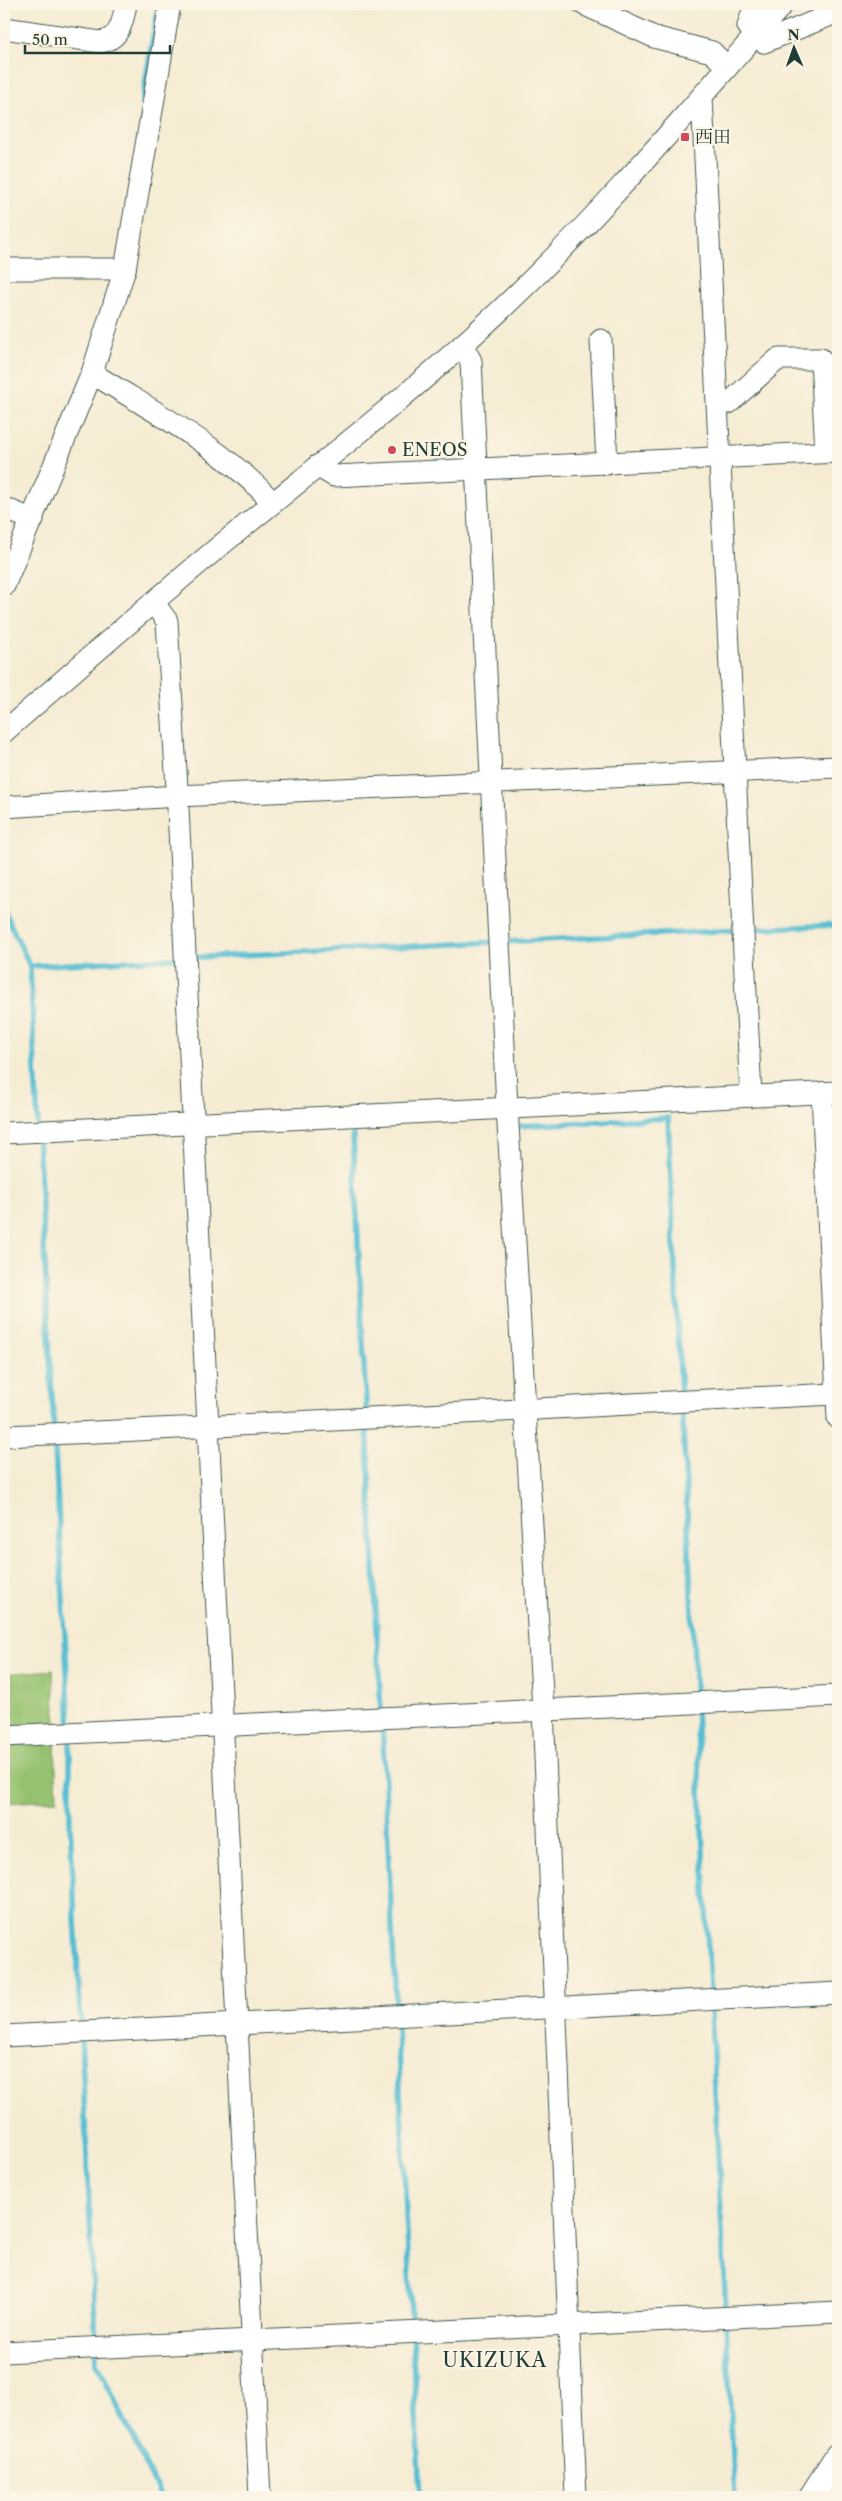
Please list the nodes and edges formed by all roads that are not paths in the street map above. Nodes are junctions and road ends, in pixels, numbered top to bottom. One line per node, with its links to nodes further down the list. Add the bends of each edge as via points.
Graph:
1 (126, 4): 7 (street, via 123,23 107,42)
2 (170, 4): 12 (street)
3 (583, 4): 9 (street, via 654,37 712,52)
4 (755, 4): 8 (street, via 748,26)
5 (783, 4): 8 (street)
6 (838, 12): 8 (street, via 764,42)
7 (4, 28)
8 (756, 34): 9 (street)
9 (728, 67): 10 (street)
10 (702, 97): 14 (street, via 568,243); 16 (street)
11 (4, 268): 12 (street)
12 (126, 269): 15 (street)
13 (601, 340): 19 (street)
14 (462, 345): 20 (street); 21 (street, via 471,361)
15 (92, 373): 22 (street, via 216,450); 24 (street)
16 (718, 404): 17 (street, via 730,403 778,359 821,359); 18 (street)
17 (832, 452): 18 (street)
18 (721, 457): 19 (street); 29 (street)
19 (607, 464): 21 (street)
20 (318, 466): 21 (street, via 334,476); 22 (street)
21 (476, 471): 30 (street)
22 (273, 503): 26 (street)
23 (4, 508): 24 (street)
24 (33, 520): 25 (street)
25 (4, 586)
26 (154, 603): 27 (street); 31 (street, via 167,621)
27 (4, 732)
28 (838, 767): 29 (street)
29 (736, 771): 30 (street); 34 (street)
30 (492, 784): 31 (street); 35 (street)
31 (178, 796): 32 (street); 36 (street)
32 (4, 807)
33 (830, 1092): 34 (street); 38 (street)
34 (751, 1096): 35 (street)
35 (507, 1108): 36 (street); 39 (street)
36 (193, 1124): 37 (street); 41 (street)
37 (4, 1133)
38 (838, 1394): 39 (street); 40 (street)
39 (526, 1408): 41 (street); 44 (street)
40 (838, 1418)
41 (209, 1428): 42 (street); 45 (street)
42 (4, 1436)
43 (838, 1696): 44 (street)
44 (543, 1709): 45 (street); 48 (street)
45 (223, 1726): 46 (street); 49 (street)
46 (4, 1736)
47 (838, 1993): 48 (street)
48 (557, 2008): 49 (street); 52 (street)
49 (237, 2024): 50 (street); 53 (street)
50 (4, 2036)
51 (838, 2312): 52 (street)
52 (567, 2325): 53 (street); 57 (street)
53 (253, 2340): 54 (street); 56 (street)
54 (4, 2352)
55 (838, 2456): 58 (main road)
56 (260, 2497)
57 (576, 2497)
58 (812, 2497)

